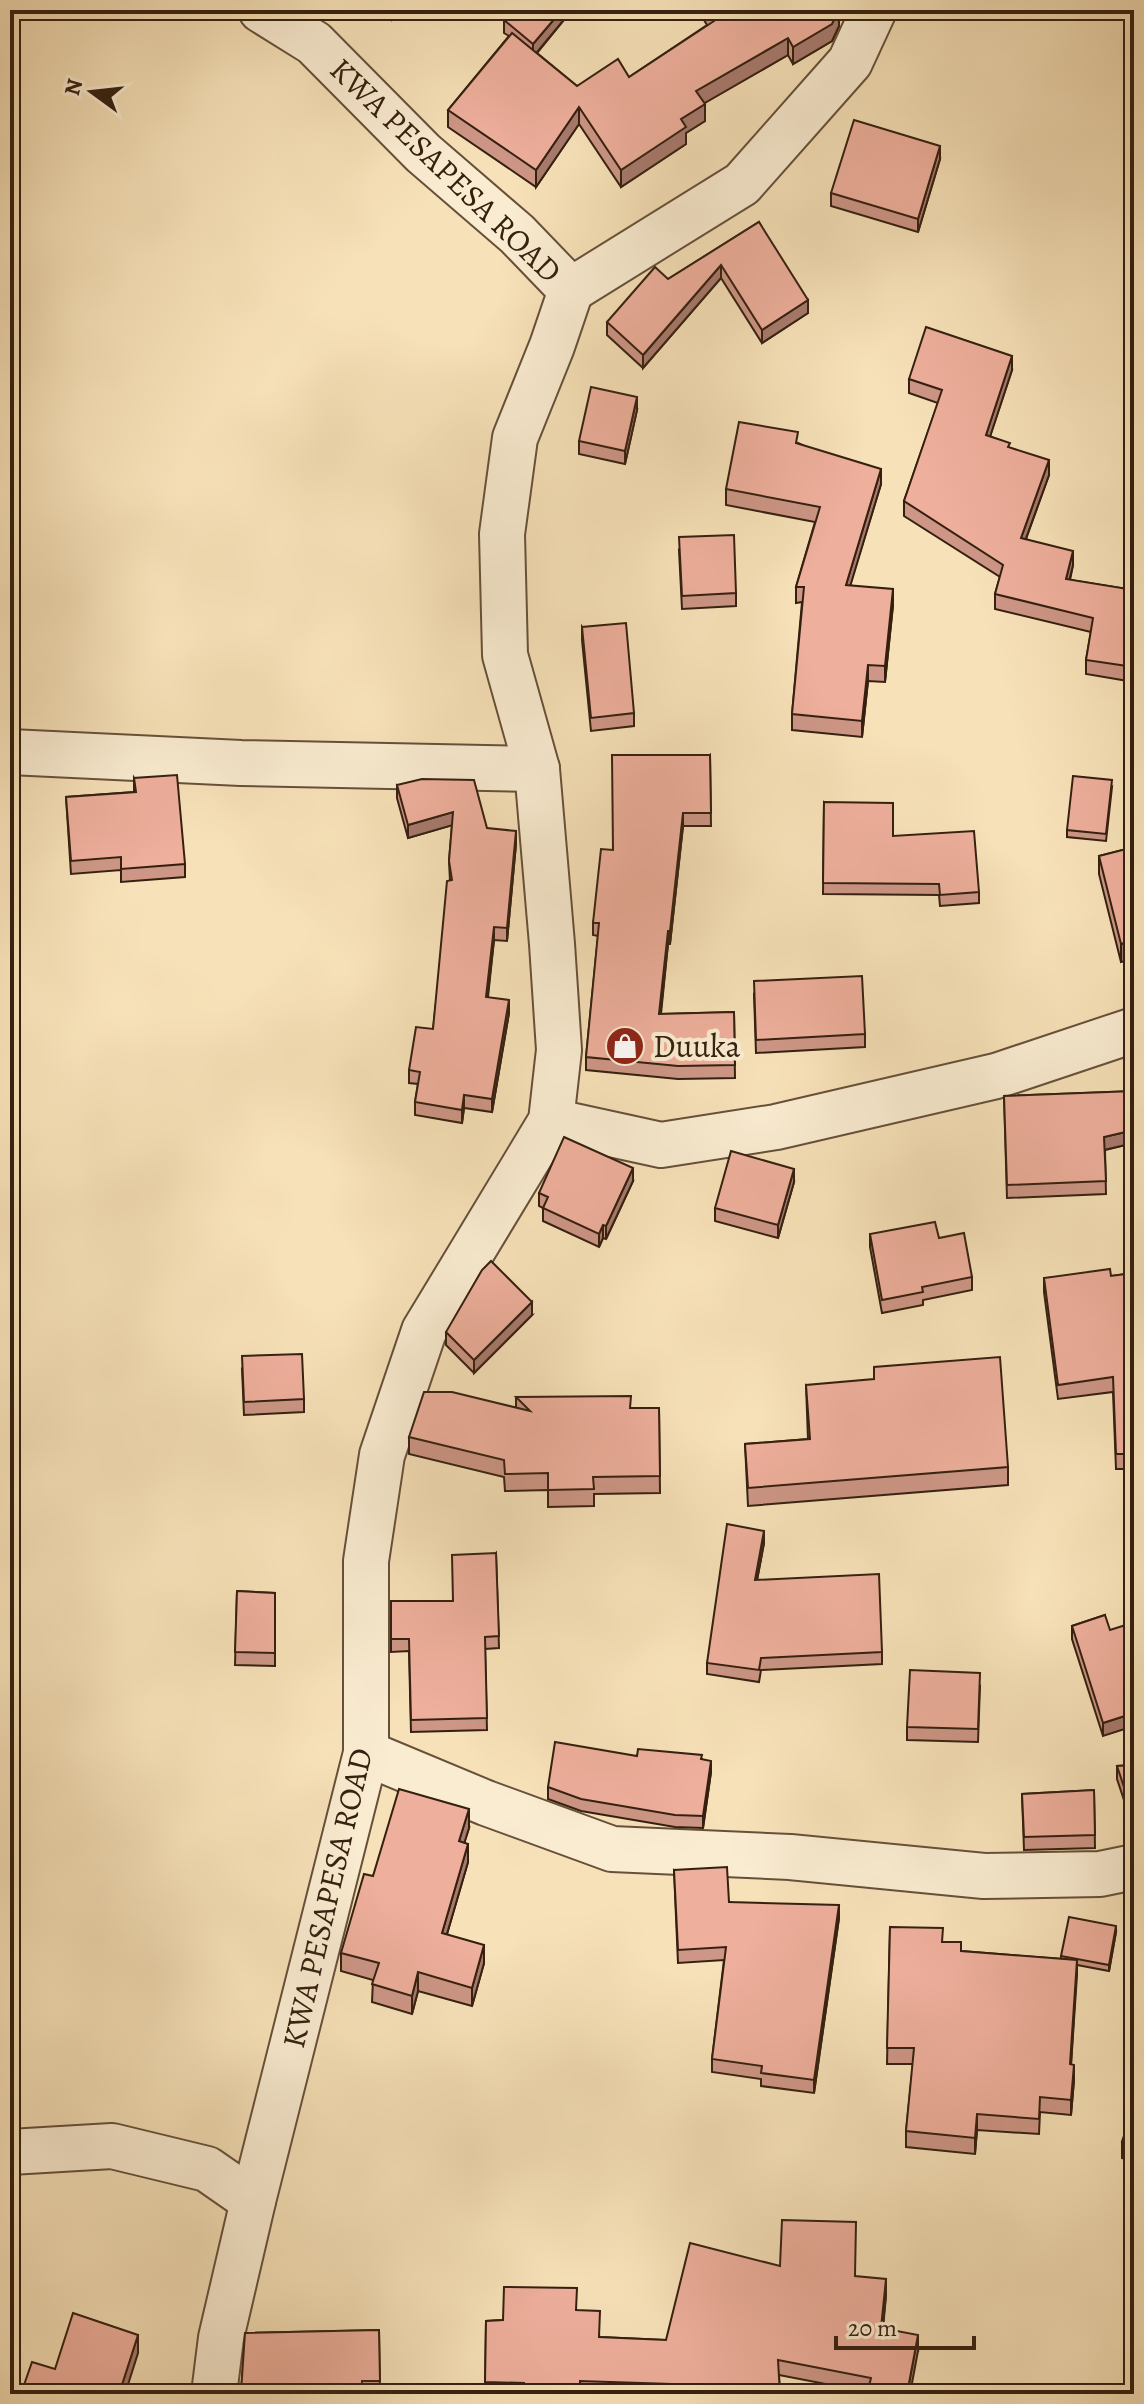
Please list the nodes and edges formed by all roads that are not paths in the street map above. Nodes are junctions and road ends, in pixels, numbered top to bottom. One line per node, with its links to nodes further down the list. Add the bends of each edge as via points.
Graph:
1 (261, 10): 3 (street, KWA PESAPESA ROAD, via 314,43)
2 (874, 10): 3 (street, via 850,62 742,184)
3 (571, 290): 5 (street, KWA PESAPESA ROAD, via 515,438 502,534 505,655)
4 (10, 752): 5 (street)
5 (537, 769): 7 (street, KWA PESAPESA ROAD, via 559,1050)
6 (1134, 1030): 7 (street, via 996,1076 776,1127 661,1145)
7 (551, 1121): 8 (street, KWA PESAPESA ROAD, via 424,1331 382,1455 366,1561)
8 (366, 1753): 9 (street, via 612,1849 790,1857 984,1876 1100,1874); 11 (street, KWA PESAPESA ROAD)
9 (1134, 1867)
10 (10, 2152): 11 (street, via 112,2146 207,2169)
11 (253, 2201): 12 (street, KWA PESAPESA ROAD, via 221,2338)
12 (214, 2394)

